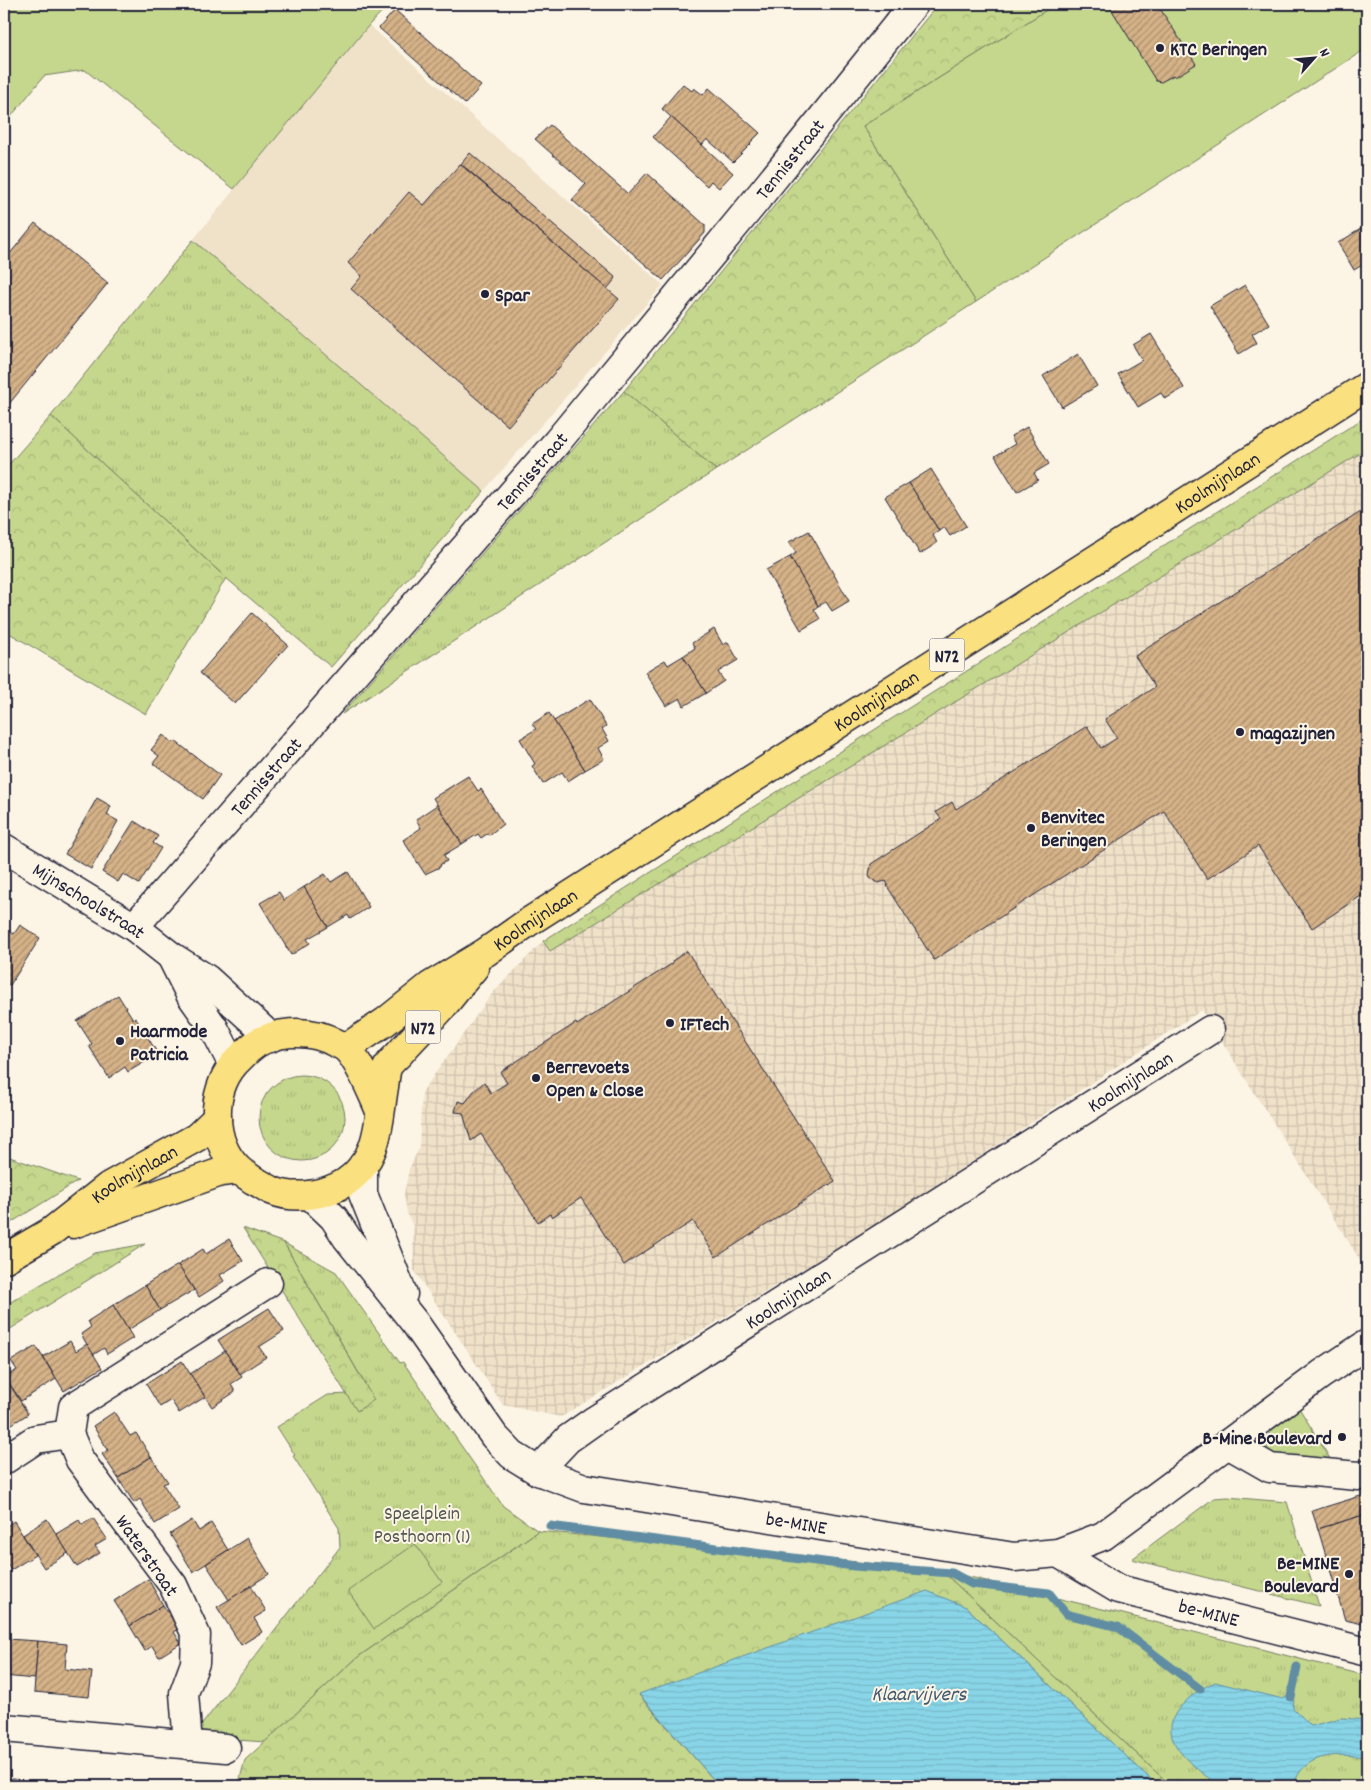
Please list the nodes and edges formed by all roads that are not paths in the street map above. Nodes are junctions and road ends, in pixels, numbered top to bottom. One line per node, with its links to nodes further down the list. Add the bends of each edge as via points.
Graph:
1 (914, 4): 4 (street, Tennisstraat, via 557,442)
2 (1367, 386): 5 (main road, Koolmijnlaan / N72)
3 (4, 848): 4 (street, Mijnschoolstraat)
4 (134, 927): 6 (street, Mijnschoolstraat)
5 (486, 952): 9 (main road, Koolmijnlaan / N72, via 430,986); 11 (main road, Koolmijnlaan / N72, via 388,1067)
6 (172, 956): 8 (street, Mijnschoolstraat, via 207,979); 10 (street, Mijnschoolstraat, via 190,994 214,1028)
7 (1210, 1030): 24 (street, Koolmijnlaan, via 595,1420 568,1439)
8 (270, 1038): 9 (main road, Koolmijnlaan / N72, via 289,1033 309,1034 328,1038); 10 (main road, Koolmijnlaan / N72, via 250,1049)
9 (346, 1048): 11 (main road, Koolmijnlaan / N72, via 365,1077)
10 (233, 1065): 12 (main road, Koolmijnlaan / N72, via 218,1099)
11 (380, 1111): 13 (main road, Koolmijnlaan / N72, via 379,1131)
12 (216, 1118): 14 (main road, Koolmijnlaan / N72, via 227,1154); 16 (main road, Koolmijnlaan, via 197,1137 109,1186)
13 (363, 1166): 15 (main road, Koolmijnlaan / N72, via 346,1182 326,1192); 19 (street, Koolmijnlaan, via 363,1194)
14 (238, 1170): 15 (main road, Koolmijnlaan / N72, via 274,1191); 16 (main road, Koolmijnlaan, via 200,1178)
15 (310, 1195): 19 (street, Koolmijnlaan, via 334,1218)
16 (52, 1231): 17 (main road, Koolmijnlaan)
17 (4, 1259)
18 (268, 1283): 21 (street, via 73,1407)
19 (415, 1323): 24 (street, Koolmijnlaan, via 494,1436 512,1455)
20 (1367, 1344): 22 (street, be-MINE)
21 (69, 1434): 23 (street, via 36,1439); 29 (street, Waterstraat, via 80,1460 173,1586 196,1635 195,1663 184,1693)
22 (1228, 1444): 25 (street, via 1270,1468); 26 (street, be-MINE, via 1103,1536)
23 (4, 1460)
24 (538, 1471): 26 (street, be-MINE, via 584,1488 1014,1557)
25 (1367, 1475)
26 (1058, 1552): 27 (street, be-MINE, via 1118,1589)
27 (1367, 1652)
28 (4, 1728): 29 (street)
29 (188, 1745): 30 (street)
30 (226, 1748)

